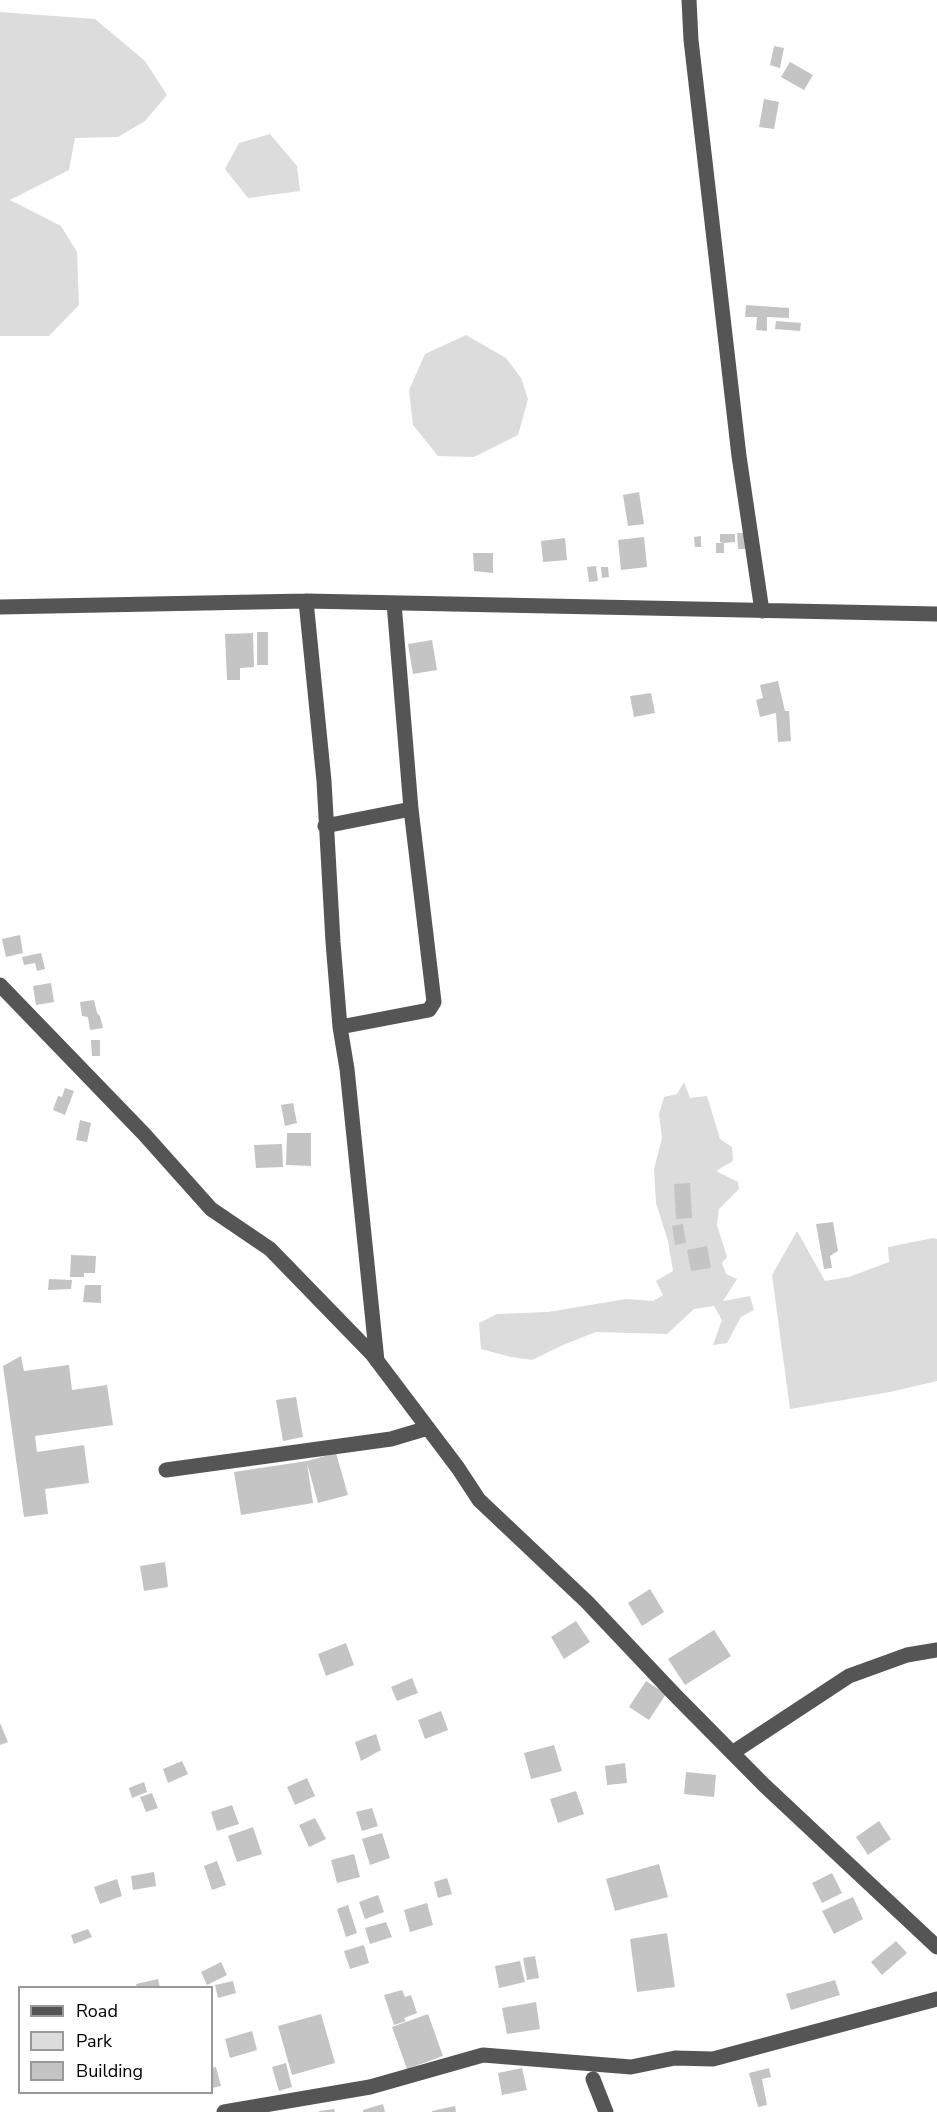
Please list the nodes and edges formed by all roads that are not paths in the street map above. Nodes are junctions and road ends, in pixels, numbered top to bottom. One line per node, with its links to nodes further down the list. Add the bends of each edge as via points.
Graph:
1 (689, 0): 5 (street, via 735,423)
2 (306, 601): 3 (street); 4 (street); 8 (street)
3 (394, 603): 5 (street); 7 (street)
4 (0, 607)
5 (762, 611): 6 (street)
6 (937, 614)
7 (411, 809): 8 (street); 10 (street, via 434,1005 429,1010)
8 (325, 826): 10 (street)
9 (0, 985): 11 (street, via 211,1209 270,1249)
10 (340, 1028): 11 (street)
11 (377, 1361): 12 (street)
12 (428, 1428): 13 (street, via 391,1439); 15 (street, via 479,1500 587,1602)
13 (166, 1470)
14 (937, 1650): 15 (street, via 907,1655 849,1676)
15 (732, 1753): 16 (street)
16 (937, 1947)
17 (937, 1999): 19 (street, via 713,2059 675,2058 631,2067 483,2055 370,2087)
18 (593, 2079): 21 (street)
19 (271, 2108): 20 (street)
20 (224, 2112)
21 (606, 2112)

